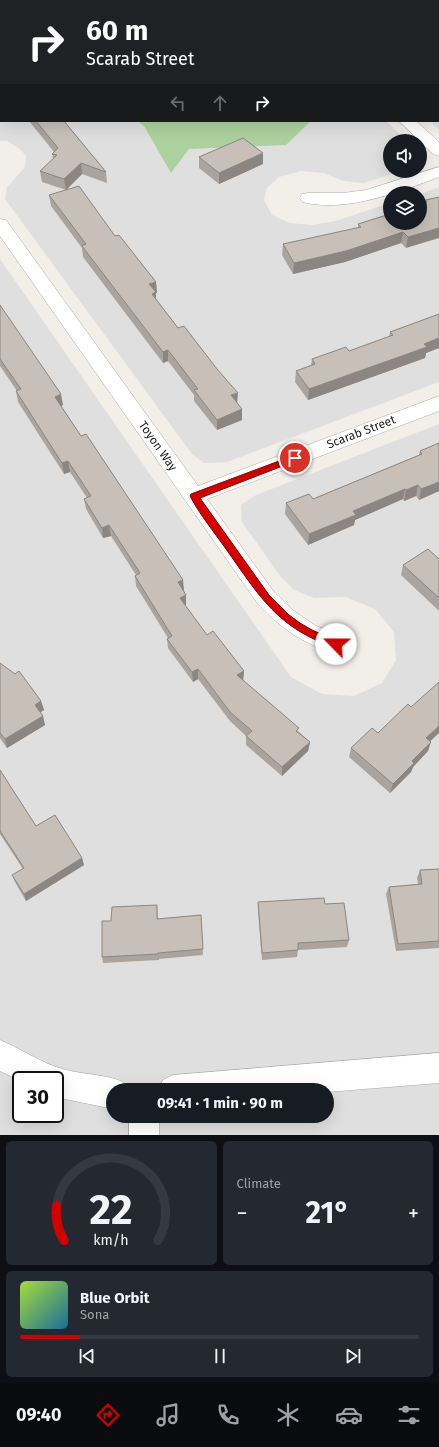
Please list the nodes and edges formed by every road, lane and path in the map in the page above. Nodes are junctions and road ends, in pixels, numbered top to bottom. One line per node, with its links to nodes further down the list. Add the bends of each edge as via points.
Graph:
1 (408, 122): 2 (street)
2 (439, 151)
3 (439, 172): 4 (street, via 356,197)
4 (308, 198)
5 (0, 224): 7 (street, Toyon Way)
6 (439, 403): 7 (street, Scarab Street)
7 (194, 496): 8 (street, Toyon Way, via 266,598 286,618 308,633)
8 (336, 644)
9 (0, 1055): 11 (street)
10 (439, 1068): 12 (street)
11 (32, 1071)
12 (258, 1083)
13 (64, 1084): 14 (street)
14 (106, 1092)
15 (144, 1123): 16 (street)
16 (144, 1135)

